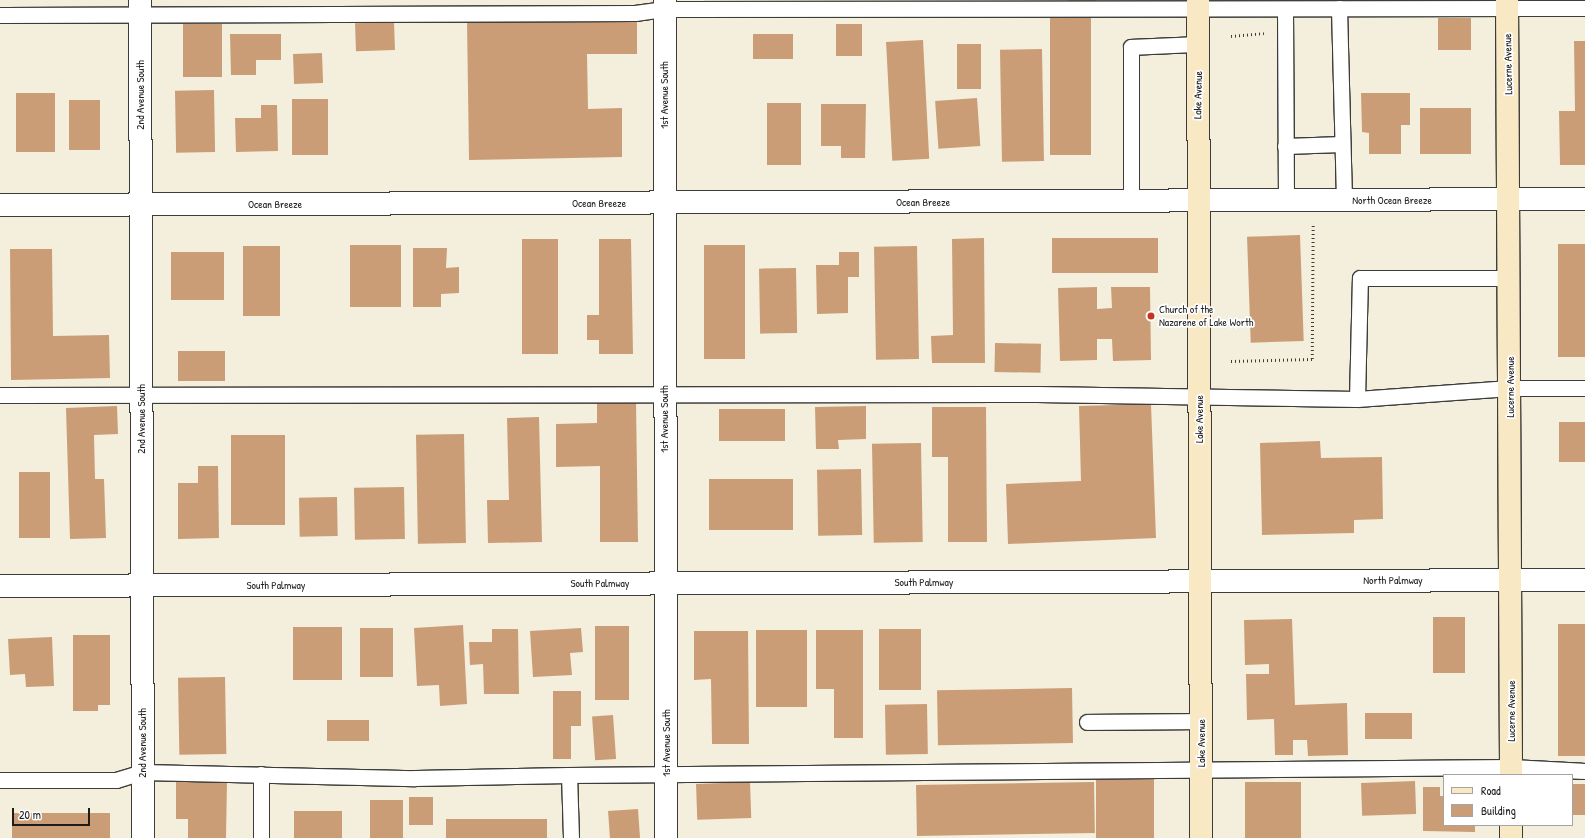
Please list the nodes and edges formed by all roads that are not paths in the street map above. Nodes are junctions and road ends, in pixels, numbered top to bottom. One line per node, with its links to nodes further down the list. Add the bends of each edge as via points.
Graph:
1 (1507, 3): 4 (lane); 7 (lane); 13 (main road, Lucerne Avenue)
2 (665, 4): 3 (lane); 5 (lane, via 635,13); 19 (street, 1st Avenue South)
3 (1198, 4): 8 (lane); 10 (main road, Lake Avenue)
4 (1388, 4): 6 (lane)
5 (140, 8): 9 (lane); 21 (street, 2nd Avenue South)
6 (1339, 8): 8 (lane); 11 (lane)
7 (1585, 8)
8 (1285, 9): 12 (lane)
9 (0, 15)
10 (1198, 44): 15 (main road, Lake Avenue); 18 (lane, via 1131,47)
11 (1342, 144): 12 (lane); 17 (lane)
12 (1286, 146): 16 (lane)
13 (1509, 199): 14 (street, North Ocean Breeze); 17 (street, North Ocean Breeze); 22 (main road, Lucerne Avenue)
14 (1585, 199)
15 (1199, 200): 16 (street, North Ocean Breeze); 18 (street, Ocean Breeze); 28 (main road, Lake Avenue)
16 (1286, 200): 17 (street, North Ocean Breeze)
17 (1344, 200)
18 (1131, 201): 19 (street, Ocean Breeze)
19 (664, 202): 21 (street, Ocean Breeze); 25 (street, 1st Avenue South)
20 (0, 205): 21 (street, Ocean Breeze)
21 (140, 205): 27 (street, 2nd Avenue South)
22 (1509, 278): 23 (main road, Lucerne Avenue); 29 (lane, via 1360,278)
23 (1510, 388): 24 (lane); 29 (lane); 30 (main road, Lucerne Avenue)
24 (1585, 388)
25 (664, 392): 27 (lane); 28 (lane); 33 (street, 1st Avenue South)
26 (0, 395): 27 (lane)
27 (141, 396): 34 (street, 2nd Avenue South)
28 (1199, 397): 29 (lane); 32 (main road, Lake Avenue)
29 (1358, 399)
30 (1510, 580): 31 (street, North Palmway); 32 (street, North Palmway); 39 (main road, Lucerne Avenue)
31 (1585, 580)
32 (1200, 581): 33 (street, South Palmway); 36 (main road, Lake Avenue)
33 (666, 583): 34 (street, South Palmway); 43 (street, 1st Avenue South)
34 (142, 585): 35 (street, South Palmway); 41 (street, 2nd Avenue South)
35 (0, 586)
36 (1201, 721): 37 (lane); 38 (main road, Lake Avenue)
37 (1088, 722)
38 (1201, 769): 39 (lane); 43 (lane); 51 (main road, Lake Avenue)
39 (1511, 771): 40 (lane)
40 (1585, 771)
41 (142, 772): 42 (lane); 45 (lane, via 116,780); 47 (street, 2nd Avenue South)
42 (261, 774): 44 (lane, via 415,778); 48 (lane)
43 (666, 774): 44 (lane); 50 (street, 1st Avenue South)
44 (569, 775): 49 (lane)
45 (0, 780)
46 (1511, 826): 52 (main road)
47 (143, 838)
48 (261, 838)
49 (571, 838)
50 (666, 838)
51 (1201, 838)
52 (1511, 838)

